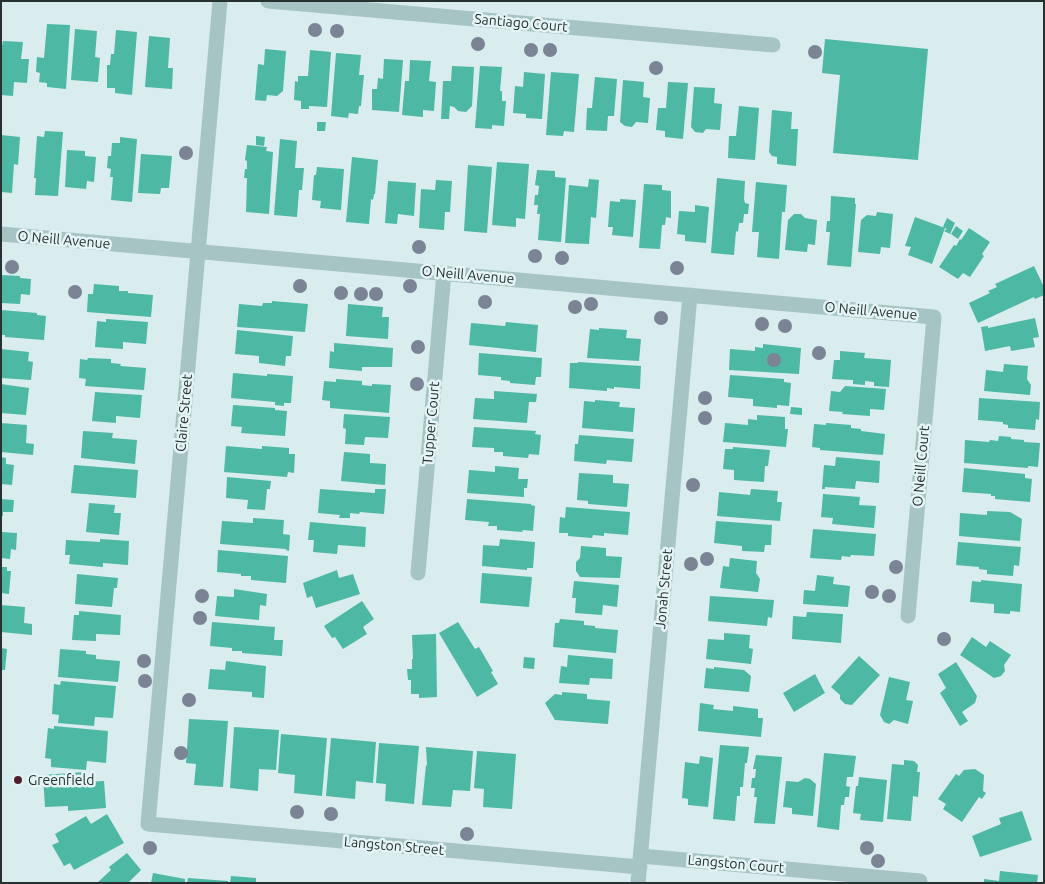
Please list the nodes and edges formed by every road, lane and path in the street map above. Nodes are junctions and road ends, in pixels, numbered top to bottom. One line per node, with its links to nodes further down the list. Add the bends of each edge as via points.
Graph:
1 (220, 1): 5 (street, Claire Street)
2 (268, 1): 3 (street, Santiago Court)
3 (773, 45)
4 (1, 234): 5 (street, O Neill Avenue)
5 (198, 252): 6 (street, O Neill Avenue); 11 (street, Claire Street)
6 (444, 273): 7 (street, O Neill Avenue); 9 (street, Tupper Court)
7 (690, 295): 8 (street, O Neill Avenue); 12 (street, Jonah Street)
8 (934, 317): 10 (street, O Neill Court)
9 (418, 573)
10 (908, 616)
11 (148, 824): 12 (street, Langston Street)
12 (640, 862): 13 (street, Langston Court); 14 (street, Jonah Street)
13 (920, 881)
14 (638, 883)

